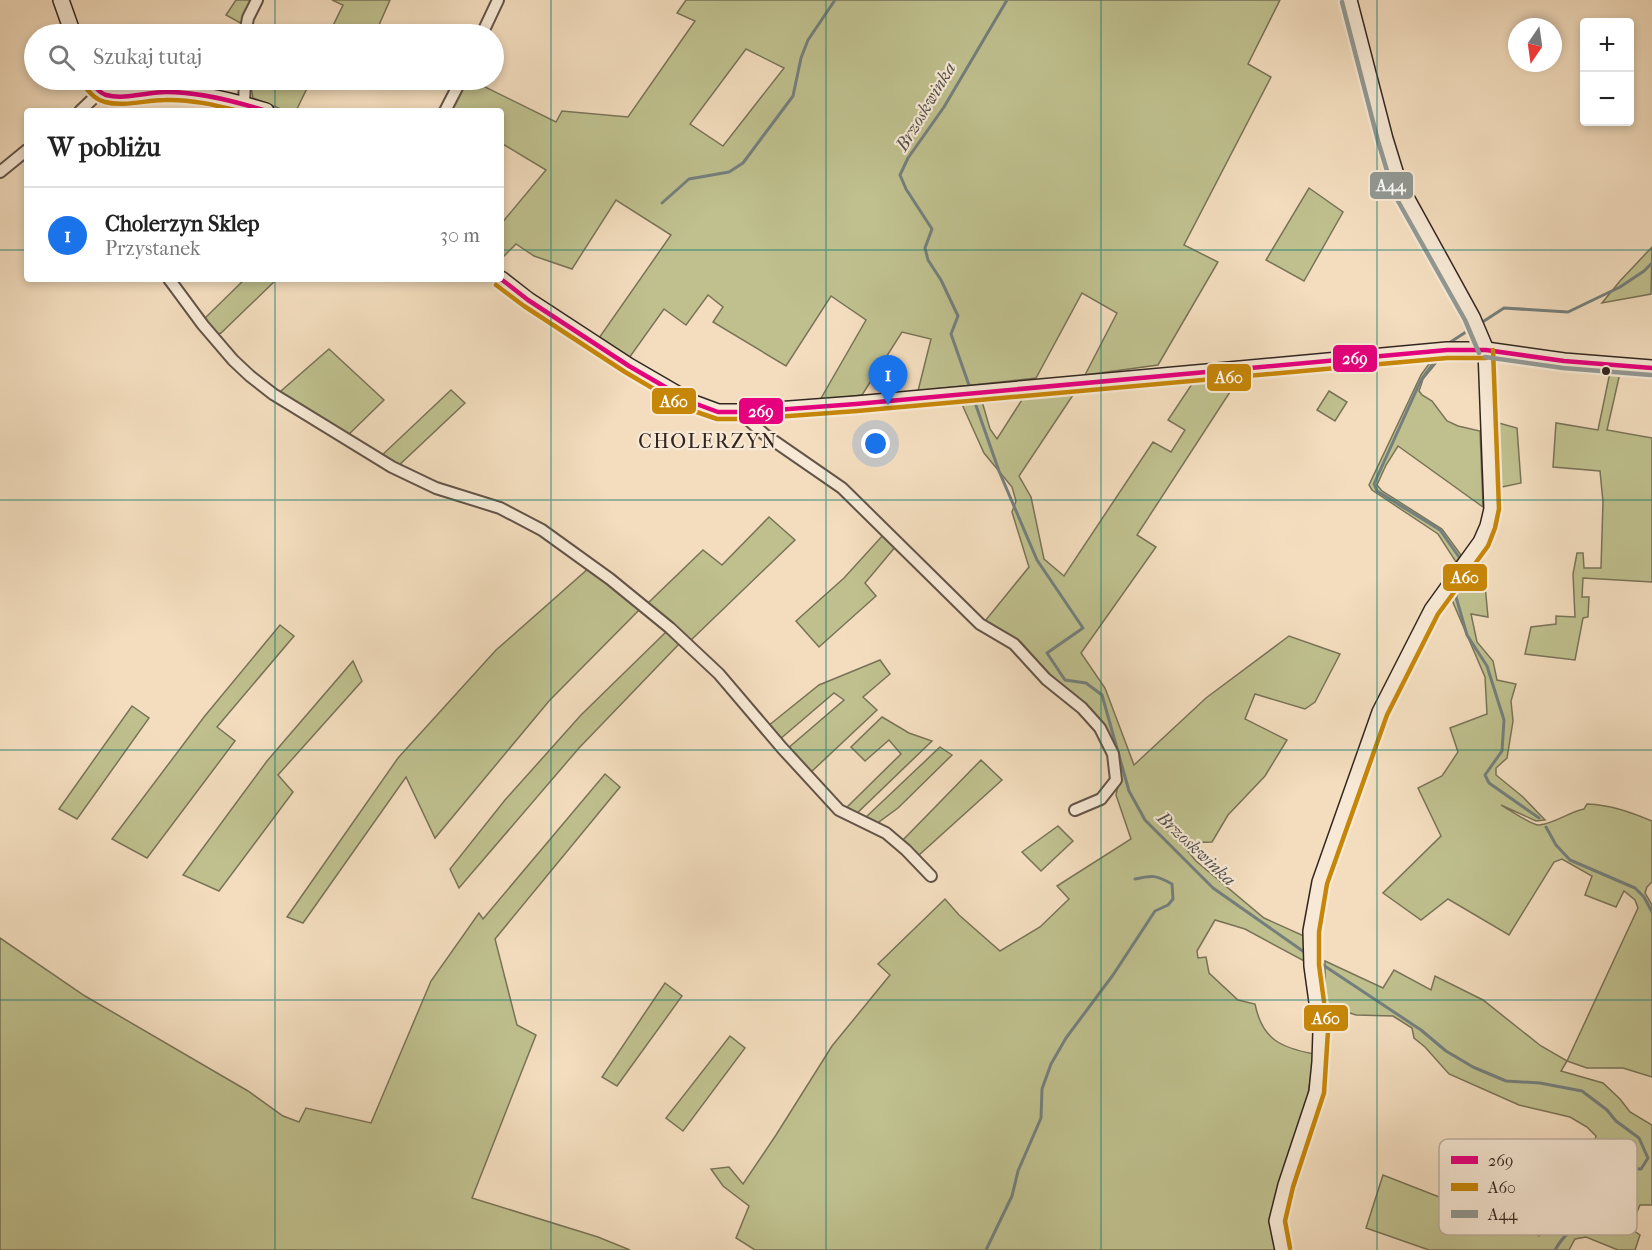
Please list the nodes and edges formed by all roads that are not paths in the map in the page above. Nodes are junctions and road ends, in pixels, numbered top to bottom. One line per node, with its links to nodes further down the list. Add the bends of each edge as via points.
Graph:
1 (61, 0): 5 (street)
2 (257, 0): 6 (street)
3 (498, 0): 7 (street)
4 (1349, 0): 19 (street, via 1401,191 1472,317)
5 (69, 24)
6 (248, 24)
7 (487, 24)
8 (245, 90): 11 (street)
9 (456, 90): 14 (street)
10 (100, 92): 11 (street, via 112,96 183,93); 12 (street)
11 (244, 104): 13 (street)
12 (83, 108)
13 (257, 108)
14 (447, 108)
15 (24, 152): 16 (street)
16 (0, 172)
17 (504, 281): 21 (street, via 629,366 691,402 718,412)
18 (172, 282): 23 (street, via 227,353 273,394 392,467 436,488 501,508 542,530 610,579 719,674 838,810 886,833)
19 (1486, 350): 20 (street); 21 (street, via 1448,350); 24 (street, via 1492,509 1488,526 1481,542 1432,610 1380,712 1313,912 1312,966 1321,1031 1320,1062 1317,1092 1277,1221)
20 (1652, 368)
21 (740, 412): 22 (street, via 764,434 842,488 973,618 1014,644 1100,728 1113,754 1116,780 1101,799)
22 (1075, 810)
23 (931, 876)
24 (1283, 1250)

